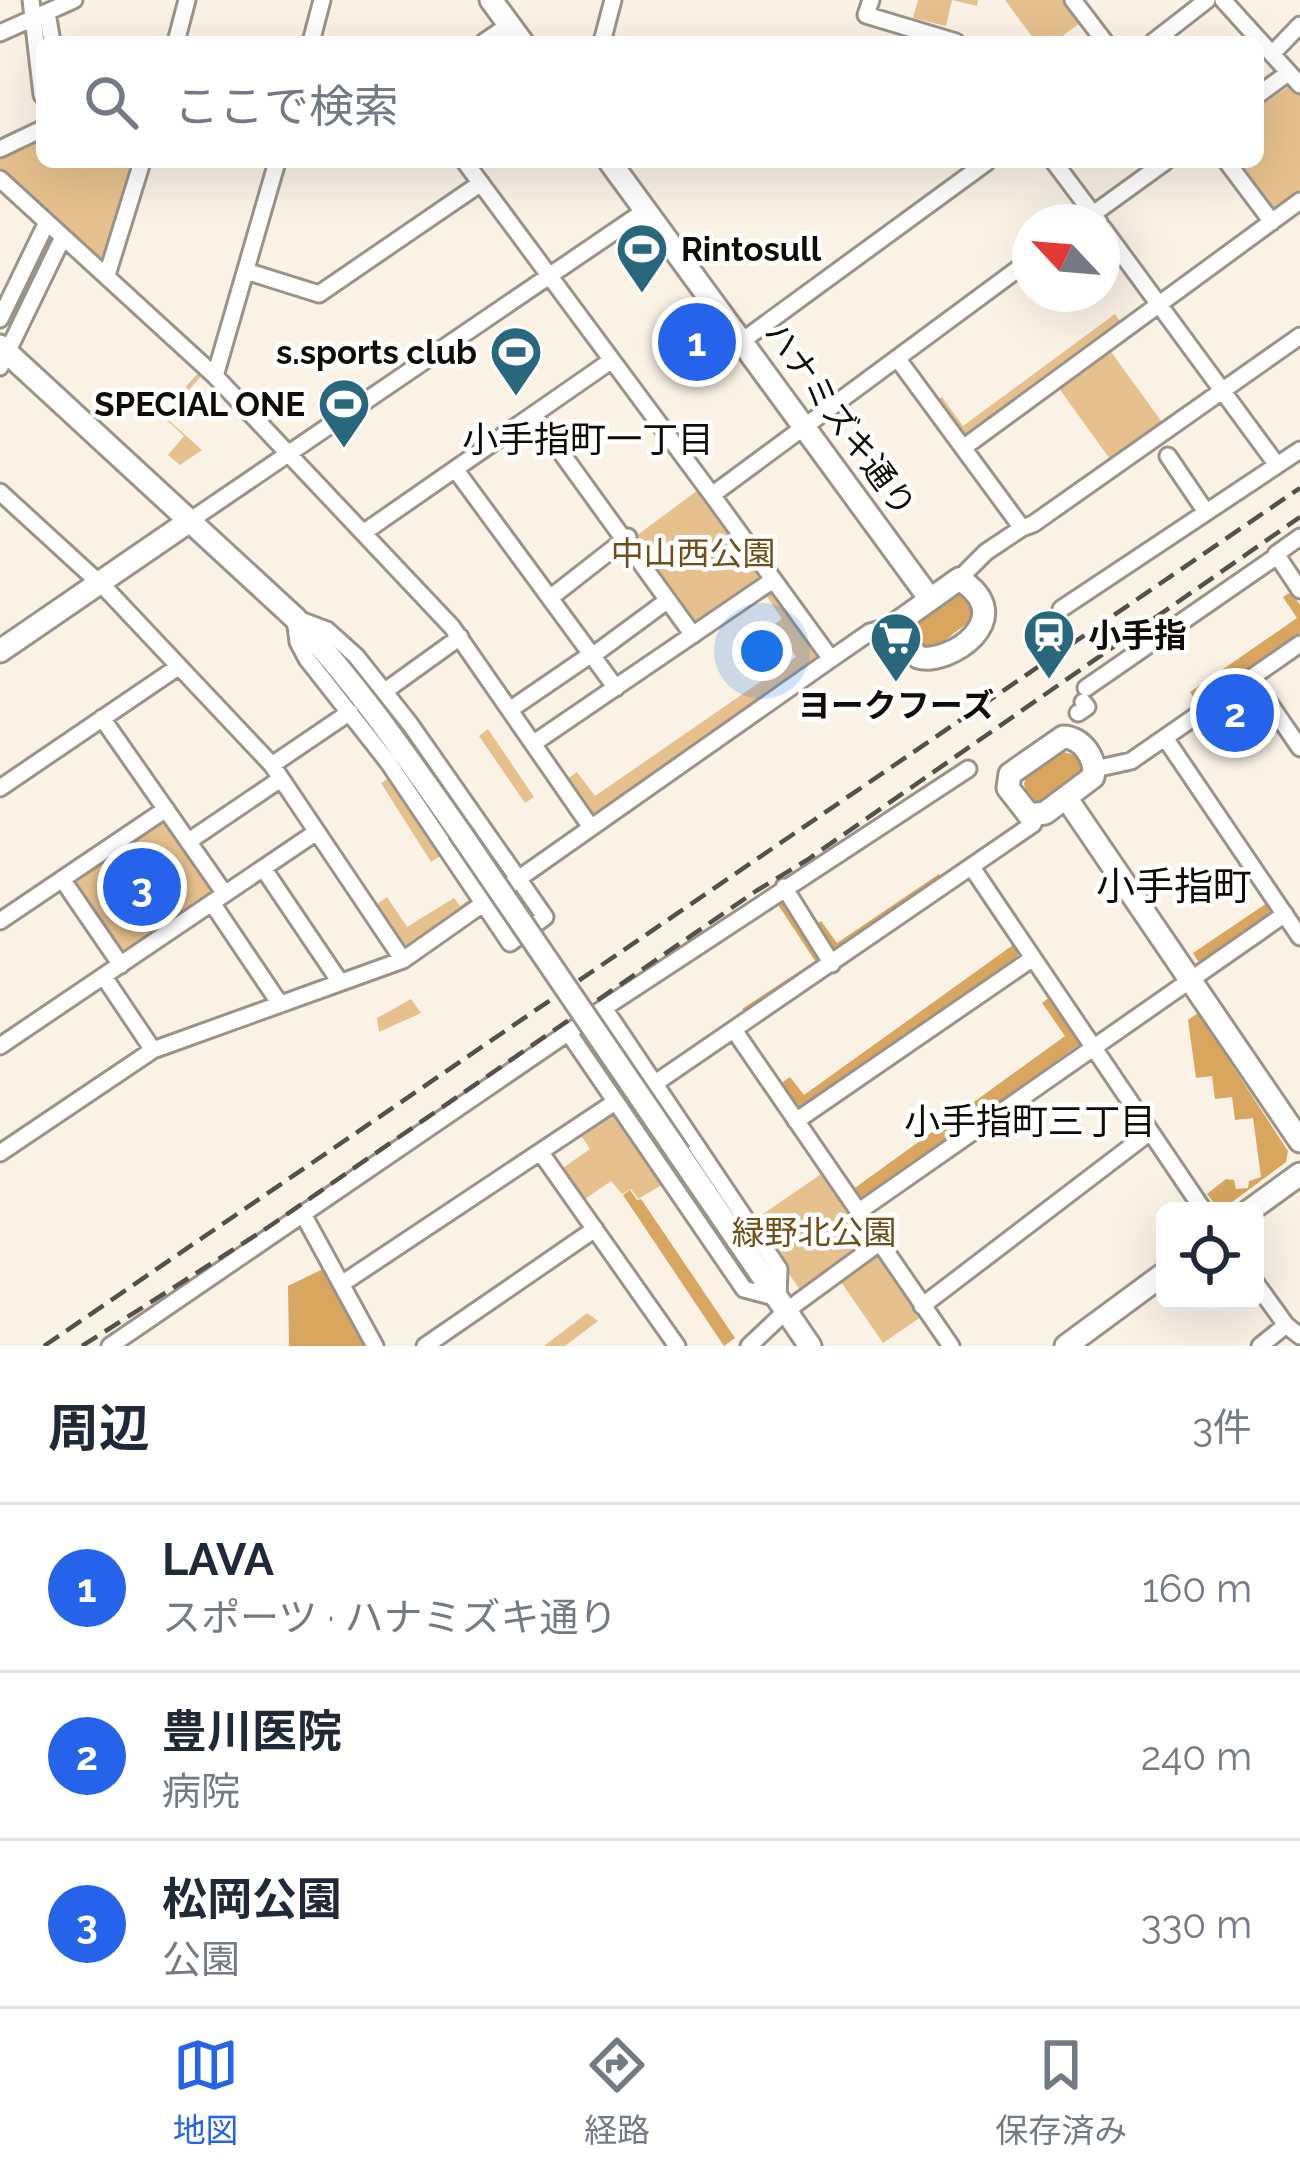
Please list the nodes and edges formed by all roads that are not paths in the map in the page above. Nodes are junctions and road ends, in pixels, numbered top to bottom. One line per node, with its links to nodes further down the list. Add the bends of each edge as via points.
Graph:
1 (31, 0): 14 (street)
2 (74, 0): 12 (street)
3 (187, 0): 19 (street)
4 (322, 0): 20 (street)
5 (491, 0): 17 (street)
6 (613, 0): 21 (street)
7 (871, 0): 22 (street, via 866,15)
8 (1073, 0): 23 (street)
9 (1207, 0): 24 (street)
10 (1223, 0): 13 (street)
11 (1252, 0): 13 (street)
12 (47, 12): 14 (street); 18 (street)
13 (1236, 14): 25 (street)
14 (31, 19): 16 (street); 27 (street)
15 (1300, 25): 28 (street)
16 (0, 32)
17 (515, 33)
18 (51, 36)
19 (178, 36)
20 (313, 36)
21 (604, 36)
22 (936, 36)
23 (1100, 36)
24 (1161, 36)
25 (1256, 36)
26 (1264, 45): 28 (street)
27 (36, 54)
28 (1272, 54): 29 (street)
29 (1294, 79): 30 (street)
30 (1264, 92)
31 (36, 132): 32 (street)
32 (0, 149)
33 (140, 168): 53 (street)
34 (275, 168): 51 (street)
35 (470, 168): 42 (street)
36 (614, 168): 46 (street, ハナミズキ通り)
37 (979, 168): 58 (street)
38 (1058, 168): 44 (street)
39 (1158, 168): 45 (street)
40 (1232, 168): 48 (street)
41 (0, 179): 47 (street)
42 (481, 183): 51 (street, via 319,293); 54 (street)
43 (1300, 201): 48 (street)
44 (1082, 204)
45 (1114, 204)
46 (646, 210): 54 (street); 58 (street, ハナミズキ通り)
47 (47, 221): 49 (street); 56 (street)
48 (1272, 222): 55 (street)
49 (63, 237): 53 (street); 59 (street)
50 (1120, 254): 55 (street)
51 (246, 271): 62 (street)
52 (1012, 273): 60 (street)
53 (107, 275): 62 (street)
54 (550, 277): 61 (street); 68 (street)
55 (1160, 305): 63 (street); 66 (street)
56 (0, 319)
57 (1300, 338): 63 (street)
58 (742, 341): 65 (street, ハナミズキ通り)
59 (2, 355): 75 (street)
60 (897, 358): 65 (street); 66 (street)
61 (612, 360): 64 (street); 73 (street)
62 (215, 376): 68 (street)
63 (1223, 392): 70 (street); 76 (street)
64 (534, 415): 71 (street); 79 (street)
65 (804, 427): 73 (street); 86 (street, ハナミズキ通り)
66 (963, 448): 76 (street)
67 (1300, 450): 70 (street)
68 (290, 454): 75 (street); 77 (street)
69 (1168, 456): 74 (street)
70 (1277, 465): 74 (street)
71 (455, 469): 77 (street); 85 (street)
72 (0, 492): 83 (street)
73 (712, 495): 82 (street)
74 (1206, 512): 88 (street)
75 (191, 520): 83 (street); 89 (street)
76 (1022, 528): 81 (street)
77 (363, 533): 92 (street)
78 (1300, 537): 80 (street)
79 (627, 538): 85 (street); 87 (street)
80 (1277, 556): 84 (street); 101 (street)
81 (959, 579): 86 (street); 90 (street, via 985,605 979,630 927,660)
82 (772, 580): 91 (street); 96 (street)
83 (99, 583): 94 (street); 97 (street)
84 (1300, 590)
85 (550, 598): 95 (street)
86 (930, 599): 90 (street)
87 (668, 600): 91 (street); 95 (street)
88 (1060, 609)
89 (295, 618): 100 (street, via 327,630); 103 (street, via 307,659); 159 (street, bridge, via 374,710)
90 (893, 626): 96 (street)
91 (693, 635): 99 (street)
92 (460, 637): 100 (street); 102 (street)
93 (1300, 644): 98 (street)
94 (0, 652)
95 (591, 655): 99 (street); 102 (street)
96 (831, 658): 115 (street)
97 (178, 667): 104 (street); 110 (street)
98 (1252, 678): 105 (street); 107 (street)
99 (616, 688): 106 (street)
100 (385, 691): 120 (street)
101 (1082, 701)
102 (511, 709): 106 (street)
103 (350, 712): 110 (street); 124 (street)
104 (102, 718): 111 (street); 113 (street)
105 (1165, 738): 109 (street, via 1131,761); 125 (street)
106 (534, 743): 115 (street)
107 (1300, 748)
108 (968, 769): 122 (street)
109 (1095, 769): 112 (street); 114 (street, via 1082,745 1063,736 1014,769 1008,788)
110 (276, 772): 116 (street); 117 (street)
111 (0, 788)
112 (1067, 799): 114 (street); 133 (street)
113 (166, 808): 117 (street); 121 (street)
114 (1037, 815): 119 (street)
115 (590, 826): 120 (street)
116 (315, 832): 118 (street); 129 (street)
117 (189, 842): 123 (street)
118 (263, 868): 123 (street); 134 (street)
119 (973, 869): 128 (street); 130 (street)
120 (516, 877): 124 (street); 124 (street, via 545,917 510,943)
121 (62, 879): 126 (street); 131 (street)
122 (784, 887): 130 (street); 136 (street)
123 (219, 898): 131 (street); 135 (street)
124 (482, 901): 129 (street)
125 (1285, 914): 127 (street); 133 (street)
126 (0, 921)
127 (1300, 937)
128 (1033, 958): 140 (street); 144 (street)
129 (403, 960): 134 (street)
130 (832, 964): 137 (street)
131 (121, 965): 132 (street)
132 (104, 977): 139 (street); 141 (street)
133 (1189, 979): 140 (street); 146 (street)
134 (340, 982): 135 (street)
135 (280, 1004): 141 (street)
136 (604, 1008): 138 (street); 142 (street)
137 (734, 1030): 142 (street); 144 (street)
138 (568, 1032): 143 (street); 153 (street)
139 (0, 1046)
140 (1090, 1046): 145 (street); 152 (street)
141 (153, 1050): 147 (street)
142 (654, 1084): 159 (street, via 779,1269)
143 (615, 1102): 148 (street); 159 (street, via 744,1288)
144 (796, 1121): 152 (street)
145 (1150, 1132): 150 (street); 160 (street)
146 (1300, 1141)
147 (0, 1153)
148 (542, 1153): 154 (street); 157 (street)
149 (1300, 1174): 151 (street)
150 (1198, 1202)
151 (1261, 1202)
152 (858, 1212): 155 (street)
153 (304, 1216): 157 (street); 162 (street)
154 (595, 1229): 164 (street); 165 (street)
155 (879, 1243): 159 (street); 160 (street)
156 (1156, 1280): 169 (street)
157 (343, 1283): 163 (street)
158 (1264, 1293): 161 (street)
159 (782, 1305): 166 (street); 167 (street)
160 (922, 1306): 168 (street)
161 (1293, 1330): 170 (street)
162 (110, 1346)
163 (375, 1346)
164 (425, 1346)
165 (677, 1346)
166 (749, 1346)
167 (810, 1346)
168 (951, 1346)
169 (1066, 1346)
170 (1260, 1346)

